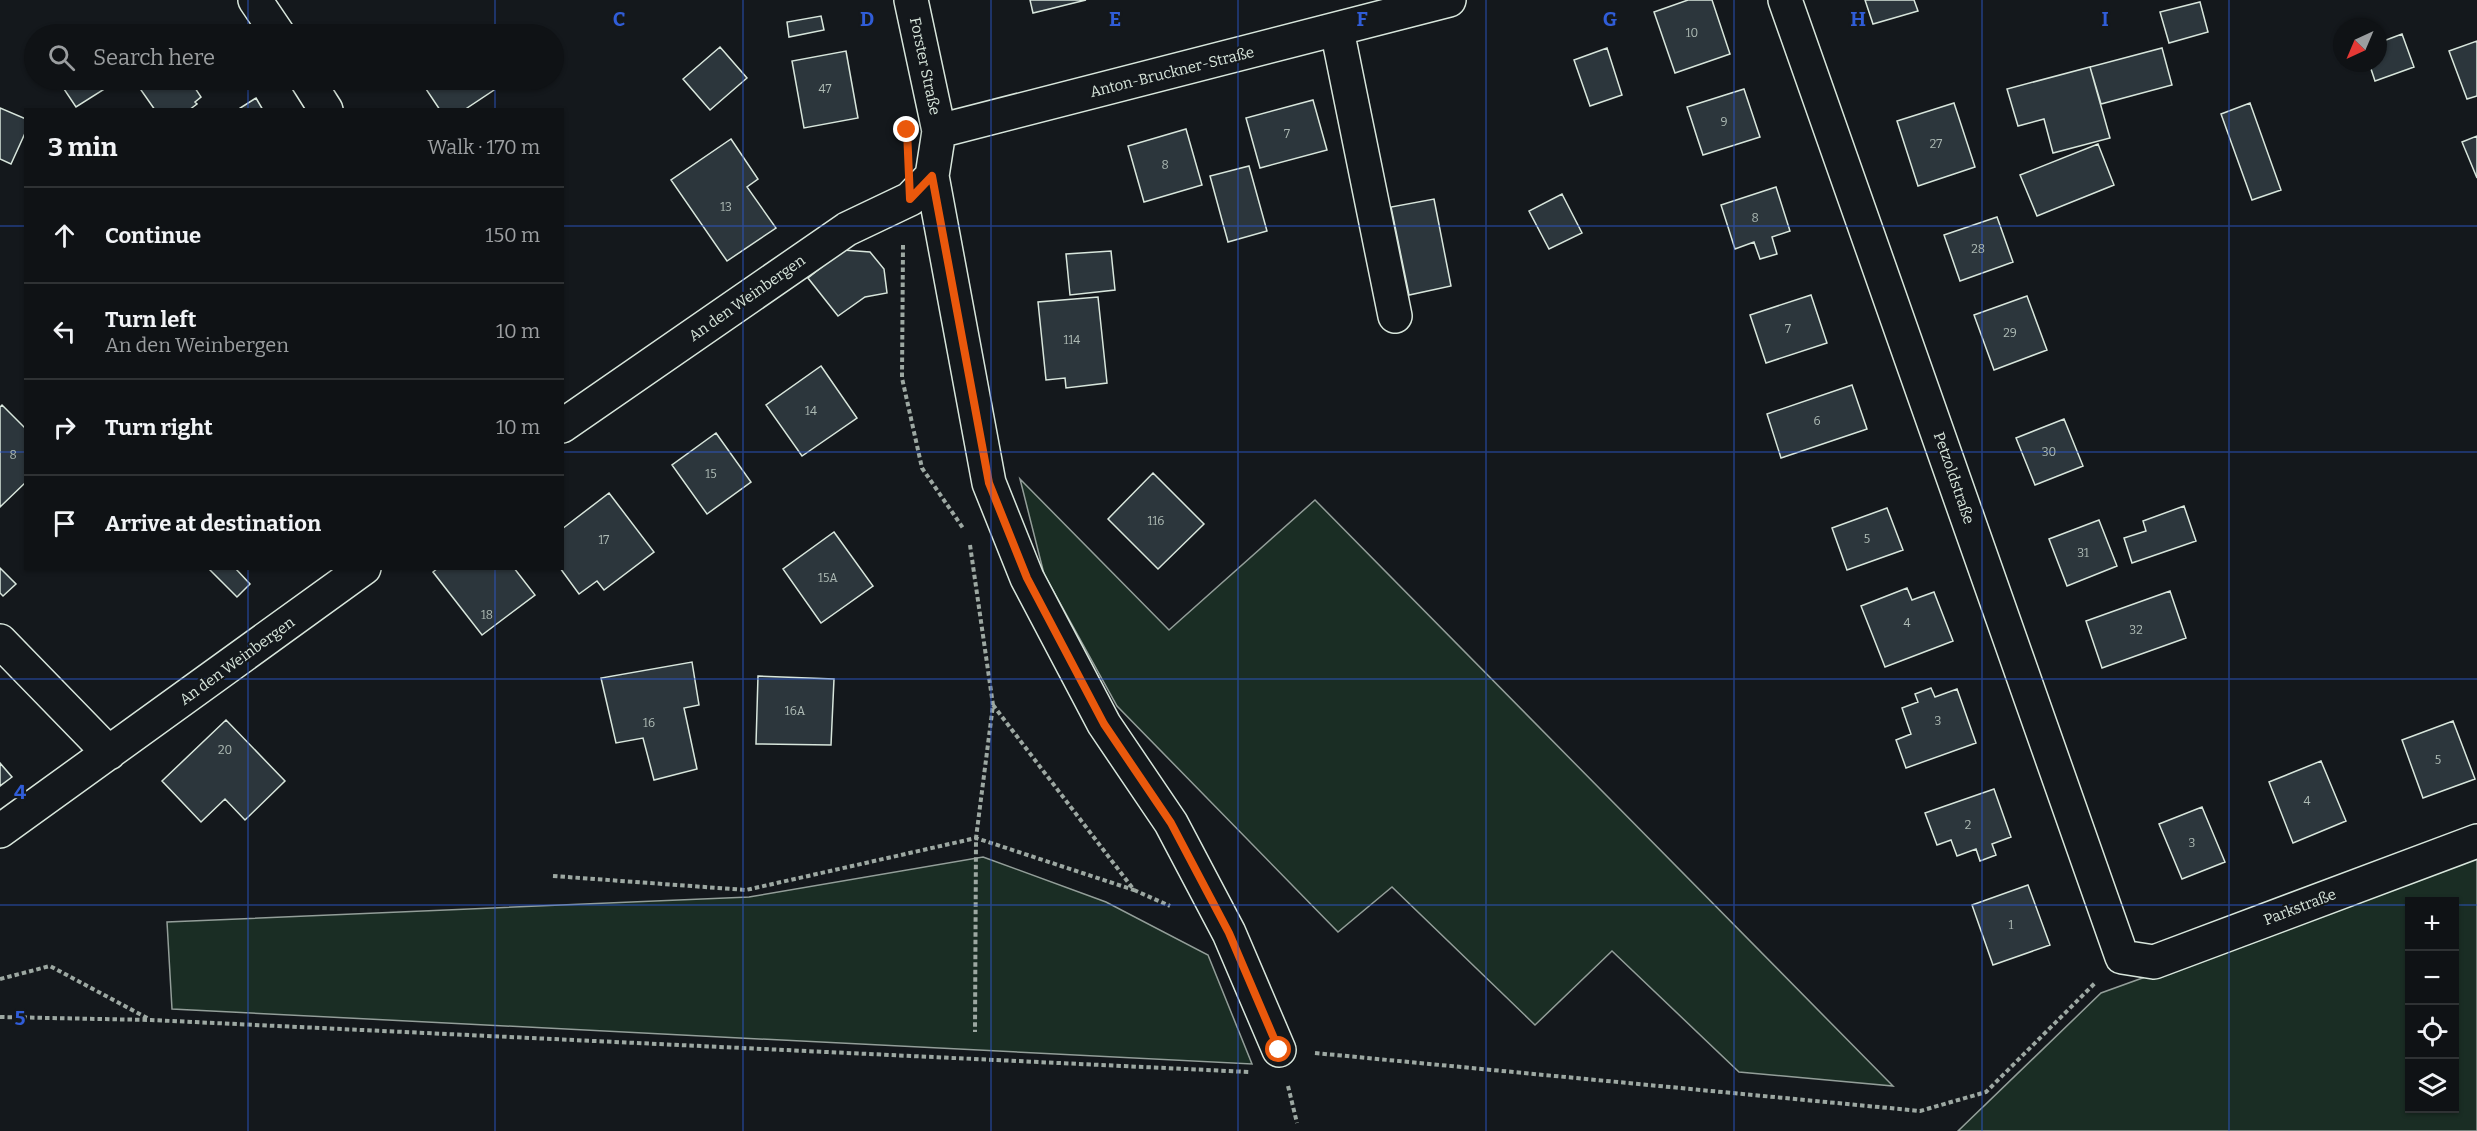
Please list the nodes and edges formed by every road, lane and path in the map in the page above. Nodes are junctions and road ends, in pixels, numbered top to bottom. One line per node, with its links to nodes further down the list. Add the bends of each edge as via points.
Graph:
1 (255, 0): 5 (street)
2 (911, 0): 9 (street, Forster Straße)
3 (1449, 0): 6 (street, Anton-Bruckner-Straße)
4 (1785, 0): 23 (street, Petzoldstraße)
5 (271, 24)
6 (1337, 30): 9 (street, Anton-Bruckner-Straße); 11 (street)
7 (313, 90): 8 (street)
8 (325, 108)
9 (939, 132): 10 (street)
10 (921, 187): 12 (street, An den Weinbergen, via 847,228); 15 (path, via 902,253 902,378 921,468 969,537); 28 (street, via 989,483 1027,578 1104,724 1171,823 1229,933)
11 (1395, 316)
12 (564, 425)
13 (361, 570): 16 (street, An den Weinbergen)
14 (0, 641): 16 (street)
15 (993, 705): 18 (path); 21 (path)
16 (109, 753): 17 (street, An den Weinbergen)
17 (0, 831)
18 (976, 838): 20 (path, via 746,890); 21 (path); 27 (path)
19 (2477, 841): 23 (street, Parkstraße, via 2154,962)
20 (553, 876)
21 (1134, 890): 22 (path)
22 (1176, 909)
23 (2122, 957): 28 (path, via 1986,1092 1920,1111)
24 (0, 979): 26 (path, via 50,966)
25 (0, 1017): 26 (path)
26 (151, 1020): 28 (path)
27 (975, 1032)
28 (1270, 1061)

